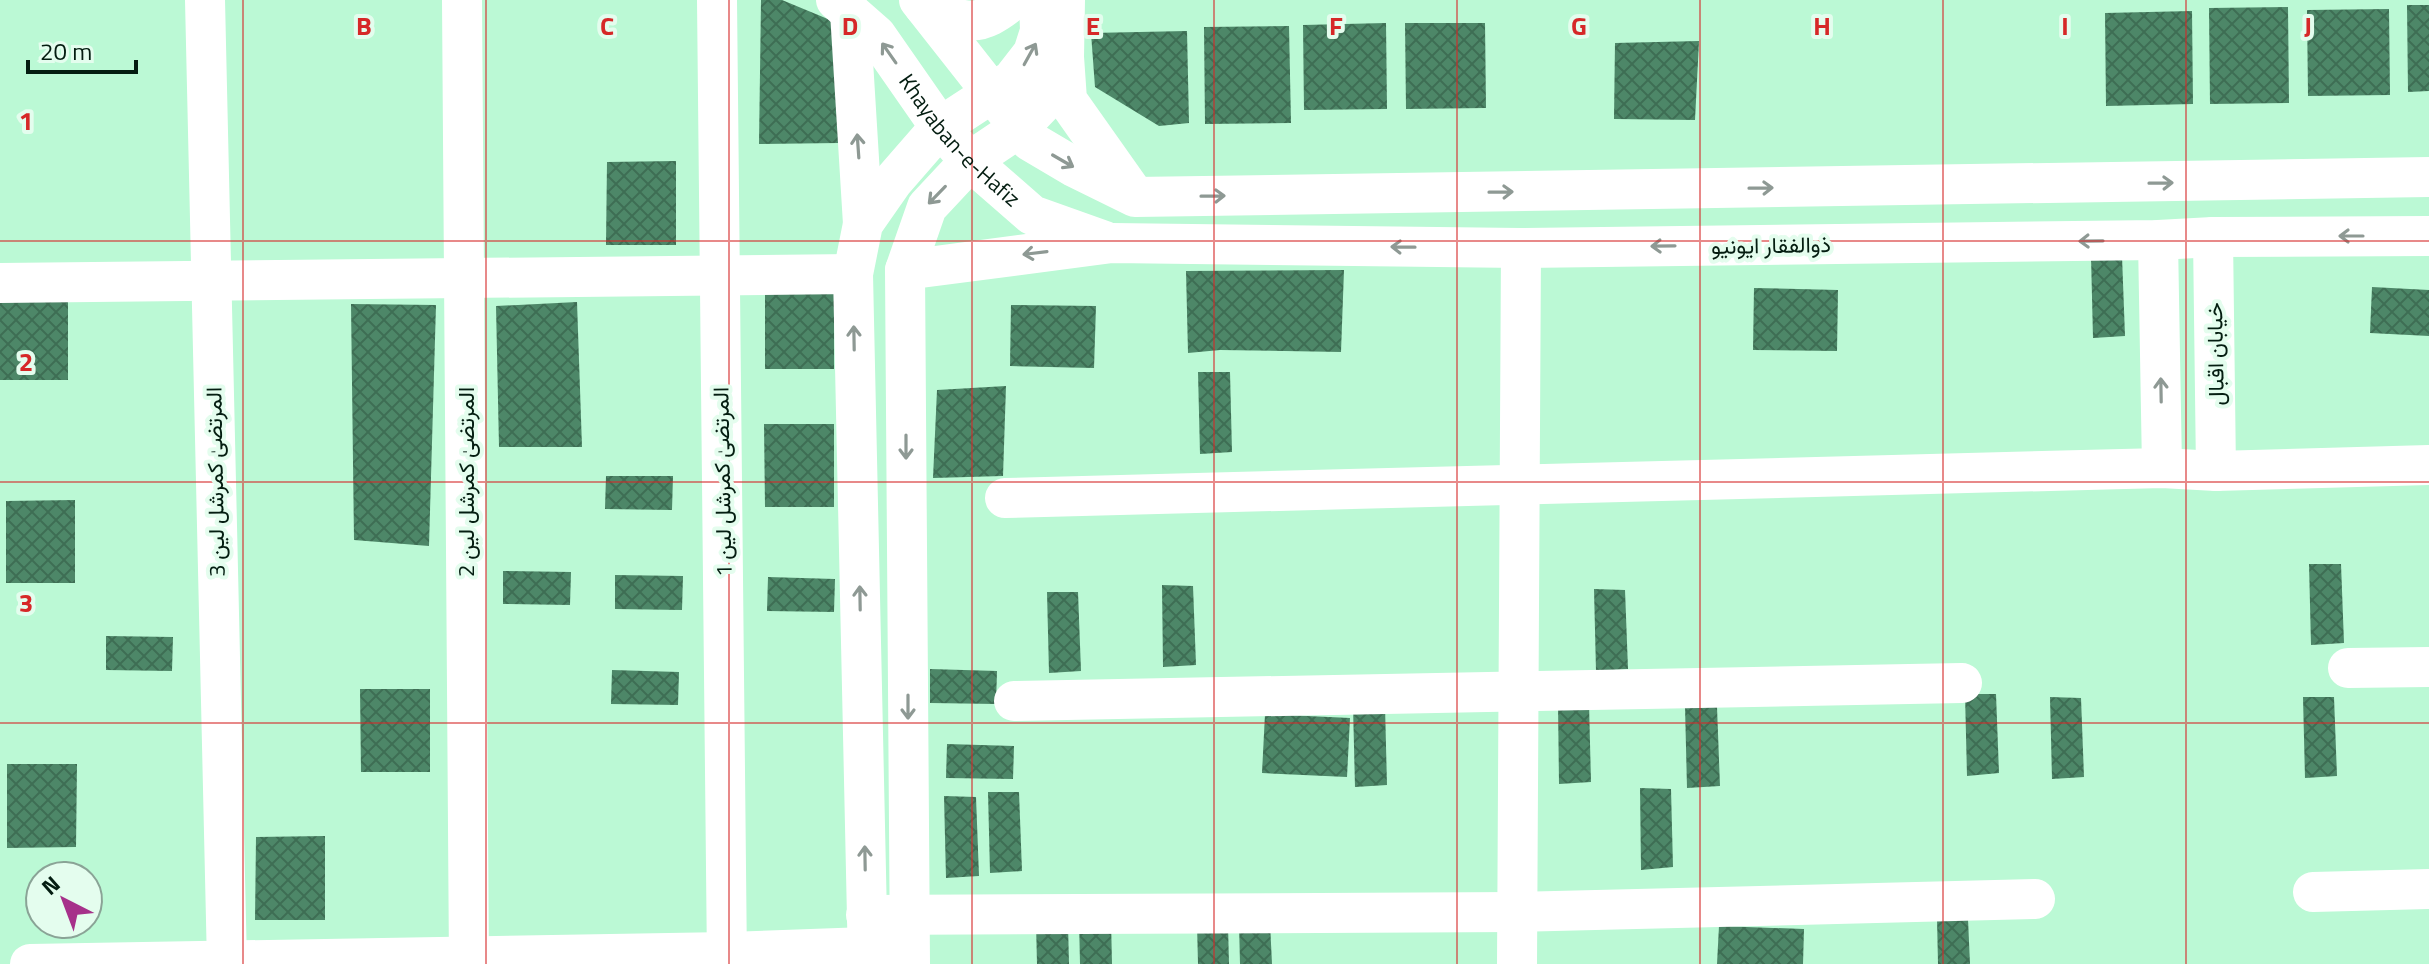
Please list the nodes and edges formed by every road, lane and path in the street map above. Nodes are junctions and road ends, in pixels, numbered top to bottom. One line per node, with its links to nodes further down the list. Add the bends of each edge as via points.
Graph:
1 (205, 0): 26 (street, المرتضیٰ کمرشل لین 3)
2 (462, 0): 25 (street, المرتضیٰ کمرشل لین 2)
3 (717, 0): 24 (street, المرتضیٰ کمرشل لین 1)
4 (1013, 0): 7 (street, via 995,15 964,22)
5 (1039, 0): 10 (street, one-way to 5, via 1012,80 1033,53 1040,31)
6 (1065, 0): 9 (street)
7 (922, 3): 10 (street)
8 (843, 6): 11 (street, Khayaban-e-Hafiz, one-way to 8, via 876,35); 16 (street, one-way to 8)
9 (1064, 57): 12 (street, via 1044,102); 15 (street, via 1067,100)
10 (991, 93): 11 (street); 12 (street)
11 (940, 127): 13 (street, Khayaban-e-Hafiz); 16 (street)
12 (1019, 128): 13 (street); 15 (street, one-way to 15, via 1030,141)
13 (970, 161): 20 (street, Khayaban-e-Hafiz, via 1032,215); 22 (street, one-way to 22, via 927,207)
14 (2429, 177): 15 (street, one-way to 14)
15 (1135, 197)
16 (863, 224): 23 (street)
17 (2429, 236): 18 (street, ذوالفقار ایونیو, one-way to 18)
18 (2213, 237): 19 (street, ذوالفقار ایونیو); 30 (street, خیابان اقبال)
19 (2158, 240): 21 (street, ذوالفقار ایونیو, one-way to 21); 29 (street, one-way to 19)
20 (1112, 243): 21 (street, ذوالفقار ایونیو, one-way to 20); 22 (street, one-way to 22)
21 (1521, 248): 31 (street)
22 (905, 270): 42 (street, one-way to 42)
23 (853, 274): 24 (street); 43 (street, one-way to 23)
24 (720, 276): 25 (street); 44 (street, المرتضیٰ کمرشل لین 1)
25 (464, 277): 26 (street); 45 (street, المرتضیٰ کمرشل لین 2)
26 (210, 280): 27 (street); 46 (street, المرتضیٰ کمرشل لین 3)
27 (0, 283)
28 (2429, 465): 30 (street)
29 (2162, 468): 30 (street); 31 (street)
30 (2216, 471)
31 (1519, 486): 32 (street); 36 (street)
32 (1005, 498)
33 (2429, 667): 34 (street)
34 (2348, 668)
35 (1962, 683): 36 (street)
36 (1518, 690): 37 (street); 41 (street)
37 (1014, 701)
38 (2429, 889): 39 (street)
39 (2313, 892)
40 (2035, 899): 41 (street)
41 (1517, 912): 42 (street); 48 (street)
42 (909, 941): 43 (street)
43 (867, 942): 44 (street)
44 (727, 958): 45 (street)
45 (469, 960): 46 (street)
46 (227, 962): 47 (street)
47 (30, 964)
48 (1517, 964)

